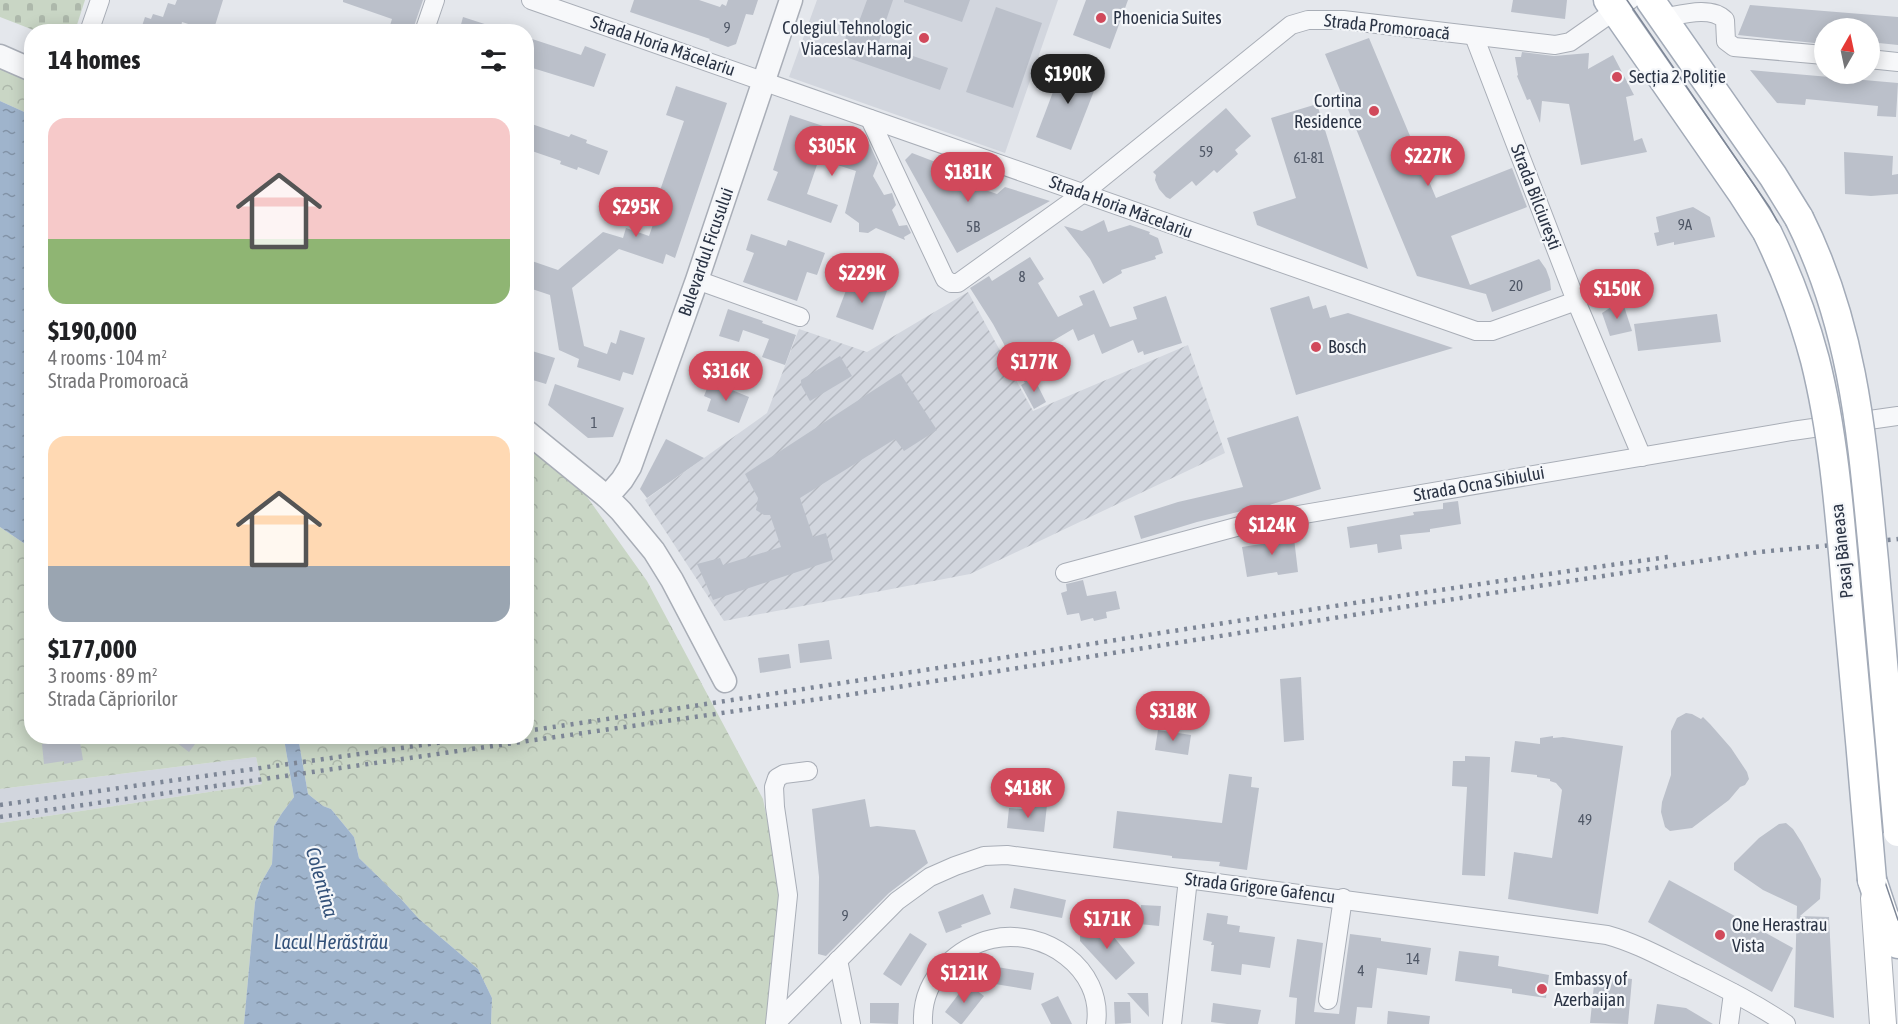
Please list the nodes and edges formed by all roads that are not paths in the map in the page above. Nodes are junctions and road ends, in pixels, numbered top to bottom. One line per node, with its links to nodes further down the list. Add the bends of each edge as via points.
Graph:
1 (100, 0): 7 (street)
2 (435, 0): 8 (street)
3 (531, 0): 15 (street, Strada Horia Măcelariu)
4 (791, 0): 15 (street, Bulevardul Ficusului)
5 (1618, 3): 9 (street, Strada Promoroacă, via 1562,45); 30 (main road, Pasaj Băneasa, bridge, via 1767,232 1815,360 1844,567)
6 (1656, 9): 10 (street, via 1717,15 1725,20 1726,41 1734,47); 28 (main road, Pasaj Băneasa, bridge, via 1798,218 1815,250 1842,330 1867,486)
7 (92, 24)
8 (427, 24)
9 (1474, 36): 17 (street, Strada Promoroacă, via 1343,20 1308,20 1291,25); 19 (street, Strada Bilciurești)
10 (1814, 54)
11 (0, 56): 14 (street)
12 (1880, 60): 13 (street)
13 (1898, 62)
14 (24, 66)
15 (764, 81): 16 (street, Strada Horia Măcelariu); 18 (street, Bulevardul Ficusului)
16 (870, 119): 17 (street, Strada Horia Măcelariu); 17 (street, Strada Promoroacă, via 945,279 951,283 958,283)
17 (1082, 194): 19 (street, Strada Horia Măcelariu, via 1476,331 1492,331)
18 (697, 280): 20 (street); 24 (street, Bulevardul Ficusului, via 630,467)
19 (1576, 301): 23 (street, Strada Bilciurești)
20 (800, 317)
21 (1898, 416): 23 (street, Strada Ocna Sibiului)
22 (534, 438): 24 (street)
23 (1641, 457): 25 (street, Strada Ocna Sibiului, via 1251,523)
24 (607, 497): 26 (street, via 663,565)
25 (1065, 573)
26 (725, 681)
27 (808, 771): 36 (street, via 784,774 777,778 774,788 788,895)
28 (1898, 832)
29 (1188, 879): 31 (street, Strada Grigore Gafencu); 33 (street, Strada Grigore Gafencu, via 1007,855 984,856 930,877 897,901); 40 (street)
30 (1872, 880): 32 (main road, Pasaj Băneasa); 43 (main road)
31 (1343, 898): 34 (street, Strada Grigore Gafencu, via 1607,935 1629,941); 35 (street)
32 (1898, 944)
33 (838, 960): 36 (street, Strada Grigore Gafencu); 37 (street)
34 (1733, 993): 41 (street); 42 (street, Strada Grigore Gafencu)
35 (1328, 1000)
36 (775, 1024)
37 (851, 1024)
38 (923, 1024): 39 (street, via 927,993 937,974 970,946 1012,936 1050,946 1081,970 1095,1000)
39 (1095, 1024)
40 (1172, 1024)
41 (1729, 1024)
42 (1786, 1024)
43 (1883, 1024)

